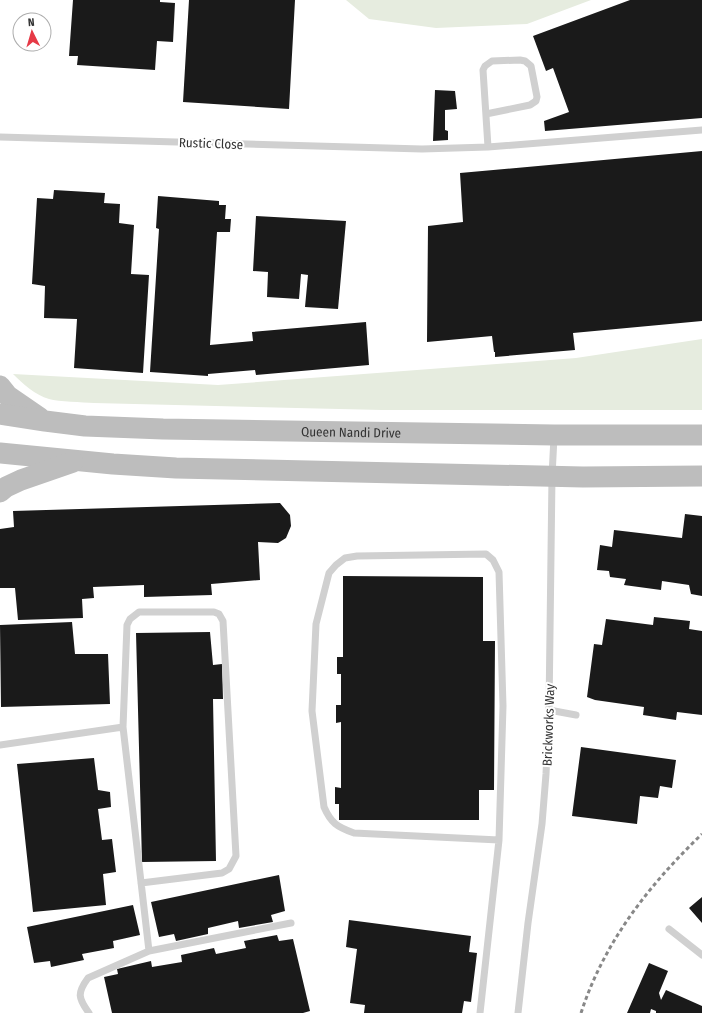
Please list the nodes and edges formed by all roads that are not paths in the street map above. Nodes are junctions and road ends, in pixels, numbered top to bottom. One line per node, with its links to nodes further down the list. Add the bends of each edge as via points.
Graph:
1 (486, 114): 1 (lane, via 483,70 485,66 492,61 520,60 528,63 531,66 536,101 530,106); 4 (lane)
2 (702, 130): 4 (lane, Rustic Close)
3 (0, 137): 4 (lane, Rustic Close, via 422,149)
4 (488, 147)
5 (0, 386): 7 (main road, via 8,396)
6 (0, 414): 7 (main road, Queen Nandi Drive)
7 (44, 422): 8 (main road, Queen Nandi Drive, via 163,429)
8 (554, 435): 9 (main road, Queen Nandi Drive); 12 (lane, Brickworks Way)
9 (702, 435)
10 (0, 453): 11 (main road)
11 (79, 460): 12 (main road, via 176,468); 14 (main road, via 21,480)
12 (552, 476): 13 (main road); 15 (lane, Brickworks Way)
13 (702, 476)
14 (0, 492)
15 (549, 710): 16 (lane); 27 (lane, Brickworks Way, via 542,824)
16 (576, 715)
17 (123, 727): 18 (lane); 20 (lane); 20 (lane, via 127,625 130,619 139,612 219,614 223,621 236,856 229,869 222,873)
18 (0, 745)
19 (499, 840): 19 (lane, via 503,706 499,572 496,565 486,554 345,558 329,573 316,624 312,712 324,807 340,828 354,833); 26 (lane)
20 (141, 883): 23 (lane)
21 (291, 923): 23 (lane)
22 (669, 929): 24 (lane)
23 (149, 951): 25 (lane, via 88,978 82,986 80,995)
24 (702, 955)
25 (89, 1013)
26 (480, 1013)
27 (518, 1013)

